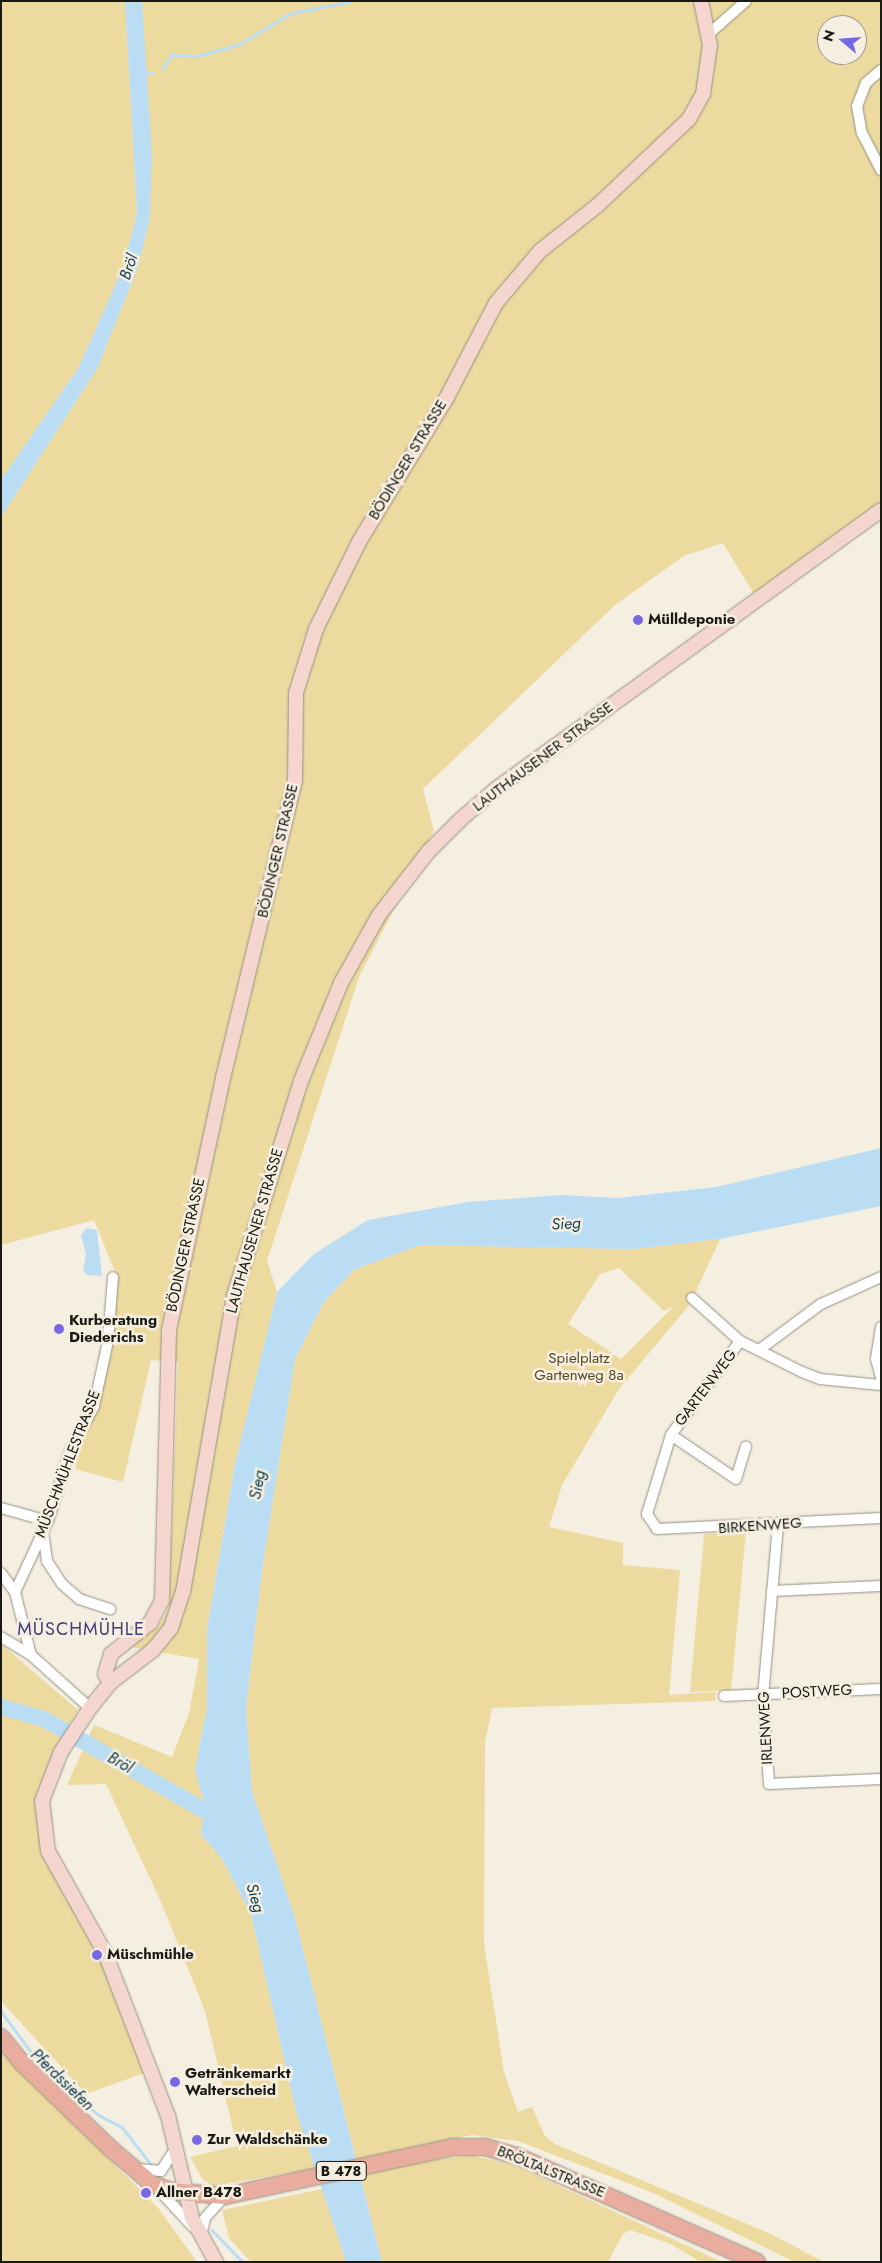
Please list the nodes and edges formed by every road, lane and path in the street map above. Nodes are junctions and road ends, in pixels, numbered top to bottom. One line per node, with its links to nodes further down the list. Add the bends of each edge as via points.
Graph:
1 (701, 1): 3 (street)
2 (746, 1): 3 (street)
3 (710, 33): 30 (street, BÖDINGER STRASSE, via 702,94 689,119 598,204 540,251 496,303 446,399 359,542 316,629 296,694 295,781 223,1078 169,1330 162,1600 150,1623 111,1654 106,1668)
4 (881, 70): 5 (street, via 866,83 857,106 862,133)
5 (881, 170)
6 (881, 510): 30 (street, LAUTHAUSENER STRASSE, via 497,788 428,852 379,916 341,983 310,1057 234,1296 183,1592 171,1628 153,1650)
7 (113, 1277): 20 (street, MÜSCHMÜHLESTRASSE, via 108,1341 94,1406 69,1454)
8 (881, 1277): 12 (street, via 821,1304)
9 (692, 1298): 11 (street)
10 (881, 1327): 13 (street, via 876,1359)
11 (740, 1342): 12 (street); 15 (street, GARTENWEG)
12 (759, 1350): 14 (street, via 820,1379)
13 (881, 1378)
14 (881, 1385)
15 (671, 1435): 16 (street, GARTENWEG, via 736,1479); 18 (street, GARTENWEG)
16 (746, 1447)
17 (1, 1508): 20 (street)
18 (647, 1514): 21 (street, BIRKENWEG, via 657,1529)
19 (881, 1518): 21 (street, BIRKENWEG)
20 (48, 1521): 22 (street, MÜSCHMÜHLESTRASSE)
21 (778, 1525): 25 (street, IRLENWEG)
22 (43, 1532): 26 (street, MÜSCHMÜHLESTRASSE); 27 (street, via 47,1561 62,1584 79,1599)
23 (1, 1573): 26 (street)
24 (881, 1586): 25 (street)
25 (772, 1591): 32 (street, IRLENWEG)
26 (15, 1592): 29 (street)
27 (110, 1609)
28 (1, 1636): 29 (street)
29 (31, 1655): 34 (street)
30 (110, 1683): 34 (street, LAUTHAUSENER STRASSE)
31 (881, 1689): 32 (street, POSTWEG)
32 (763, 1695): 33 (street, POSTWEG); 35 (street, IRLENWEG, via 769,1784)
33 (724, 1696)
34 (87, 1711): 37 (street, LAUTHAUSENER STRASSE, via 61,1752 42,1801 48,1851 105,1953 168,2116)
35 (881, 1779)
36 (1, 2037): 38 (main road, B 478, via 40,2082)
37 (176, 2148): 38 (street, via 161,2171); 40 (street, LAUTHAUSENER STRASSE)
38 (133, 2167): 39 (main road, B 478)
39 (152, 2184): 40 (main road, B 478); 42 (street)
40 (186, 2194): 41 (main road, B 478); 42 (street, LAUTHAUSENER STRASSE)
41 (225, 2196): 42 (street, via 205,2218); 44 (main road, BRÖLTALSTRASSE / B 478, via 437,2150 472,2146 506,2152)
42 (199, 2236): 43 (street, LAUTHAUSENER STRASSE)
43 (216, 2262)
44 (757, 2262)

